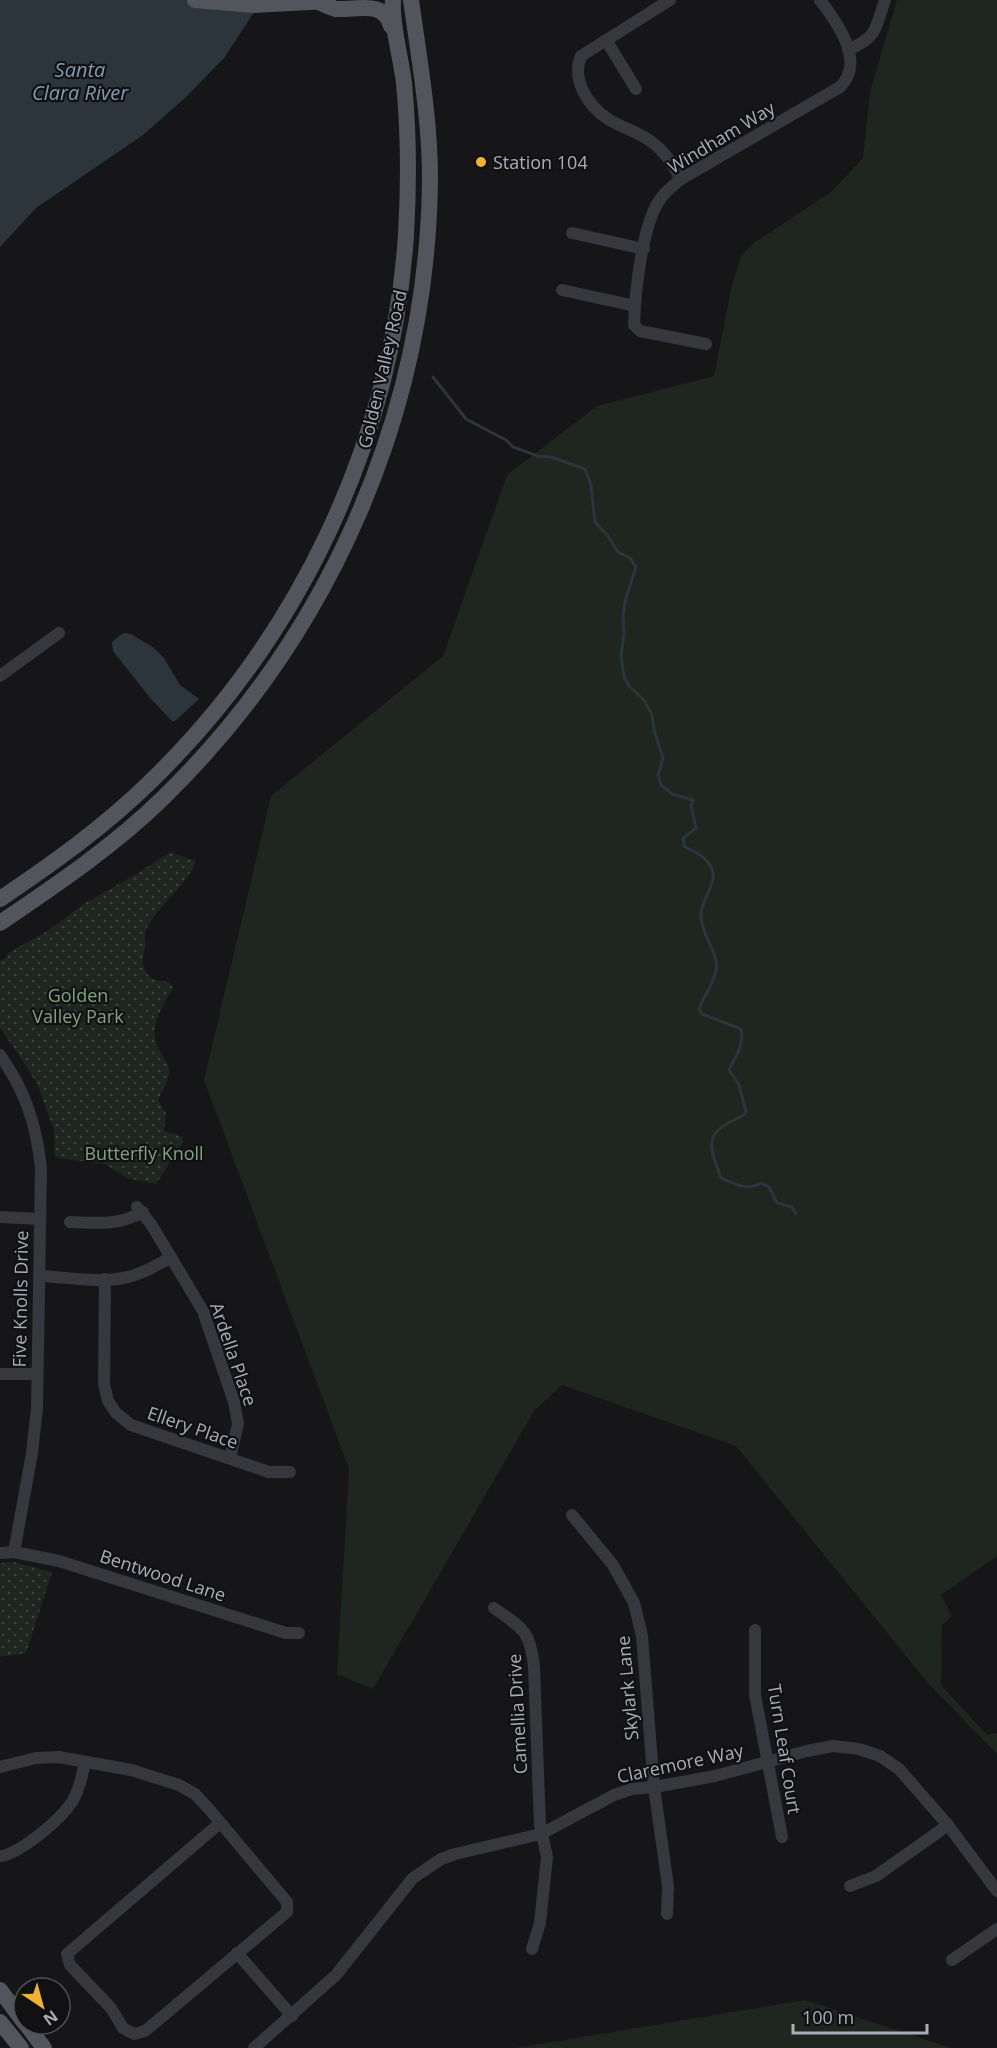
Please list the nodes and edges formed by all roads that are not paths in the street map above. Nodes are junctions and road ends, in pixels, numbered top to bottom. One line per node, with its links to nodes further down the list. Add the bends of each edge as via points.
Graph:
1 (195, 0): 8 (main road, via 254,4)
2 (338, 0): 8 (main road)
3 (393, 0): 12 (main road, Golden Valley Road)
4 (411, 0): 15 (main road, Golden Valley Road, via 427,126)
5 (670, 0): 9 (street)
6 (820, 0): 10 (street)
7 (885, 0): 10 (street, via 870,39)
8 (318, 2): 12 (main road, via 334,9 383,9 389,16)
9 (606, 40): 11 (street); 14 (street, via 581,56 576,67 583,90 606,118 652,142)
10 (848, 50): 14 (street, Windham Way, via 849,76 840,87)
11 (636, 89)
12 (404, 91): 13 (main road, Golden Valley Road)
13 (409, 145): 15 (main road, via 418,164 420,206); 23 (main road, Golden Valley Road, via 401,287 389,350 373,418 353,476 314,564 256,658 176,756 95,831)
14 (681, 179): 17 (street, Windham Way, via 660,199 649,223)
15 (428, 211): 24 (main road, Golden Valley Road, via 422,290 393,424 350,537 290,645 248,704 162,800 116,840)
16 (572, 234): 17 (street)
17 (644, 249): 19 (street, Windham Way)
18 (562, 290): 19 (street)
19 (635, 306): 20 (street, Windham Way, via 634,325 640,331)
20 (706, 344)
21 (59, 633): 22 (street)
22 (0, 676)
23 (0, 899)
24 (0, 923)
25 (0, 1055): 27 (street, Five Knolls Drive, via 17,1081 37,1137)
26 (0, 1217): 27 (street)
27 (40, 1219): 30 (street, Five Knolls Drive)
28 (70, 1222): 29 (street, Ardella Place, via 116,1223 140,1209)
29 (170, 1258): 31 (street, via 144,1272); 34 (street, Ardella Place, via 203,1311 234,1402 238,1424)
30 (39, 1276): 31 (street); 33 (street, Five Knolls Drive)
31 (105, 1279): 34 (street, Ellery Place, via 104,1384 116,1413 131,1425)
32 (0, 1374): 33 (street)
33 (37, 1374): 37 (street, Five Knolls Drive, via 32,1452)
34 (230, 1458): 35 (street, Ellery Place, via 269,1472)
35 (290, 1472)
36 (572, 1515): 45 (street, Skylark Lane, via 613,1565 634,1603 642,1636)
37 (14, 1552): 38 (street, Bentwood Lane); 41 (street, Bentwood Lane, via 59,1561 286,1633)
38 (0, 1553)
39 (494, 1608): 48 (street, Camellia Drive, via 524,1630 531,1644)
40 (755, 1630): 43 (street, Turn Leaf Court, via 755,1695)
41 (299, 1633)
42 (85, 1762): 44 (street, via 36,1758); 46 (street, via 131,1770 179,1785 195,1794); 50 (street, via 79,1788 61,1815 24,1845)
43 (766, 1762): 45 (street, Claremore Way); 47 (street, Claremore Way, via 833,1746 880,1756 899,1769); 49 (street, Turn Leaf Court)
44 (0, 1767)
45 (654, 1787): 48 (street, Claremore Way, via 614,1795); 53 (street, Skylark Lane, via 668,1886)
46 (220, 1823): 56 (street, via 287,1902 287,1912); 56 (street, via 67,1954 70,1965 111,2008 123,2028 134,2034 145,2031)
47 (948, 1825): 51 (street, via 876,1876); 52 (street, Claremore Way)
48 (541, 1834): 55 (street, Camellia Drive, via 548,1857 540,1923); 60 (street, Claremore Way, via 455,1854 424,1869 399,1894 336,1975)
49 (782, 1837)
50 (2, 1856)
51 (850, 1886)
52 (997, 1891)
53 (667, 1914)
54 (997, 1929): 57 (street)
55 (532, 1949)
56 (237, 1953): 60 (street)
57 (952, 1960)
58 (0, 1990): 59 (main road)
59 (12, 2006)
60 (292, 2016): 65 (street, Claremore Way)
61 (0, 2022): 63 (main road)
62 (35, 2036): 64 (main road)
63 (21, 2048)
64 (44, 2048)
65 (254, 2048)

